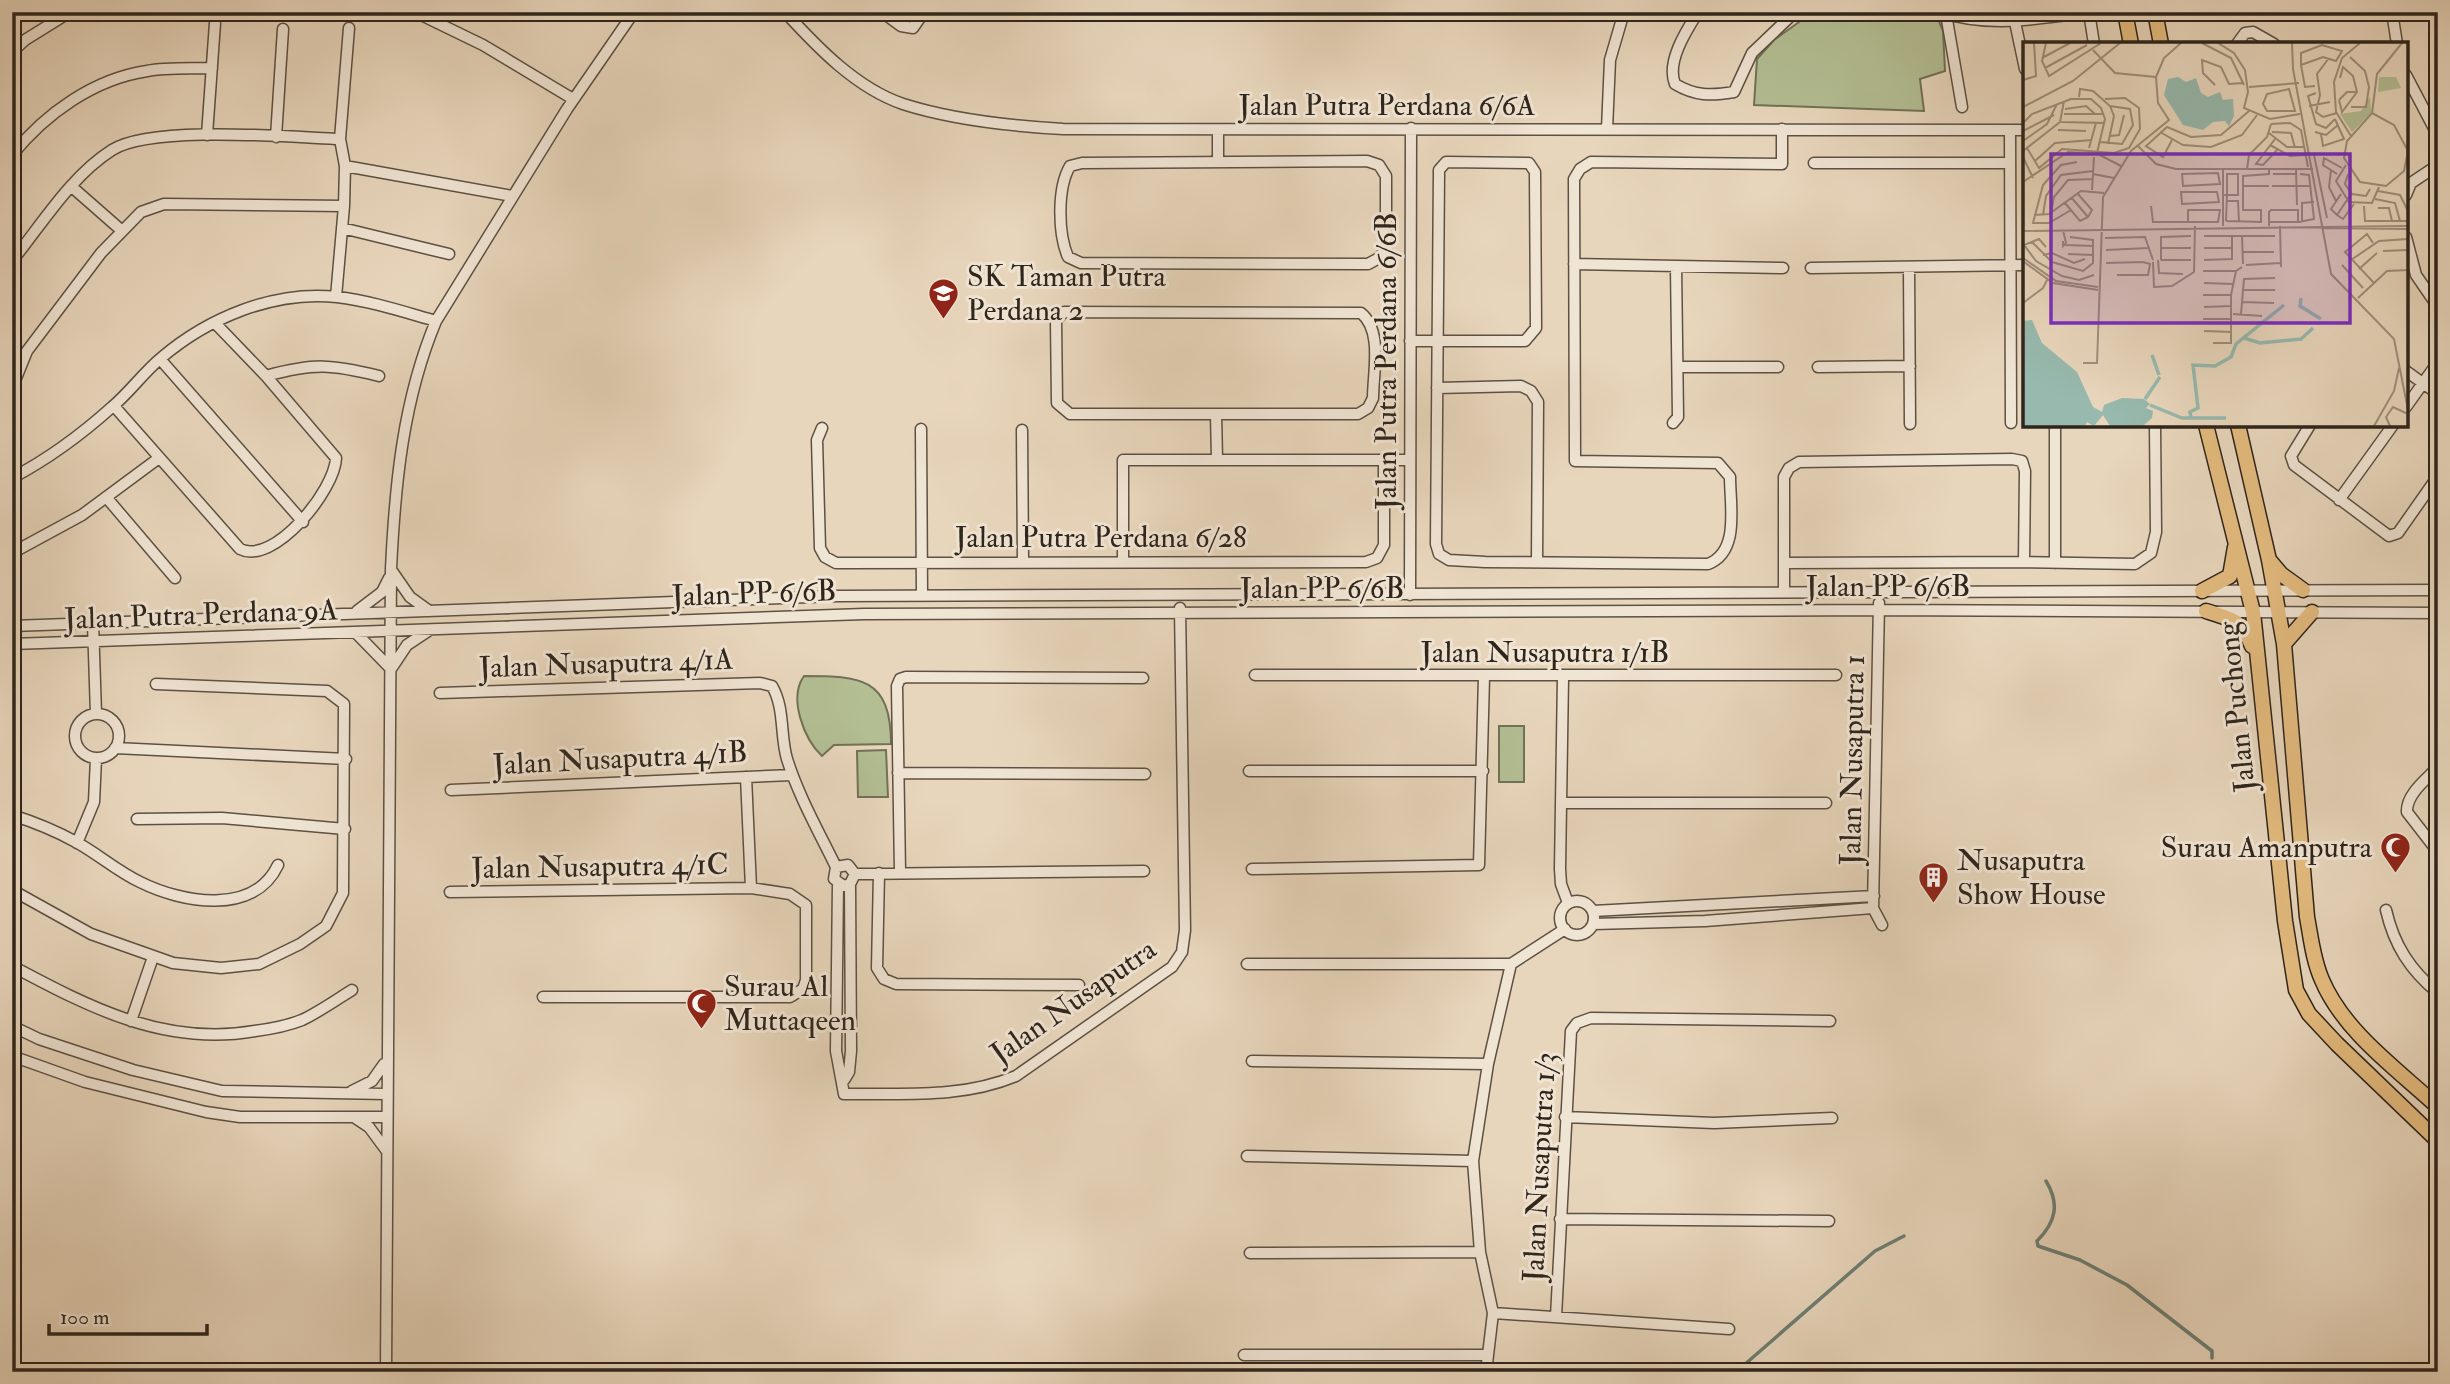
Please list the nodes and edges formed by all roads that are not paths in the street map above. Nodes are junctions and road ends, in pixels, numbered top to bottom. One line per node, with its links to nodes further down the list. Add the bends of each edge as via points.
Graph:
1 (70, 12): 25 (street)
2 (415, 12): 30 (street)
3 (634, 12): 30 (street)
4 (785, 12): 36 (street, Jalan Putra Perdana 6/6A, via 860,81 902,103 1020,127)
5 (882, 12): 6 (street, via 901,26 913,28)
6 (923, 12)
7 (1625, 12): 34 (street, via 1609,60)
8 (1698, 12): 9 (street, via 1671,74 1675,84 1708,96 1734,92 1752,53)
9 (1795, 12)
10 (2088, 12): 15 (street); 19 (street)
11 (2125, 12): 20 (main road)
12 (2155, 12): 21 (main road)
13 (2392, 12): 24 (street)
14 (1943, 13): 15 (street); 32 (street)
15 (2015, 22): 26 (street)
16 (215, 23): 27 (street)
17 (349, 28): 42 (street)
18 (283, 29): 41 (street)
19 (2094, 42)
20 (2131, 42)
21 (2161, 42)
22 (2238, 42): 23 (street, via 2245,33 2253,32)
23 (2270, 42)
24 (2397, 42)
25 (12, 52)
26 (2023, 60)
27 (212, 68): 39 (street); 43 (street, via 148,70 77,95)
28 (2408, 79): 29 (street)
29 (2416, 95): 31 (street); 40 (street)
30 (573, 99): 51 (street)
31 (2408, 101)
32 (1962, 107)
33 (1410, 128): 34 (street, Jalan Putra Perdana 6/6A); 36 (street, Jalan Putra Perdana 6/6A); 69 (street, Jalan Putra Perdana 6/6B)
34 (1607, 129): 35 (street, Jalan Putra Perdana 6/6A)
35 (1782, 129): 37 (street, Jalan Putra Perdana 6/6A); 58 (street, via 1782,164 1591,162 1580,169 1574,179)
36 (1218, 130): 44 (street)
37 (2010, 130): 38 (street, Jalan Putra Perdana 6/6A); 46 (street)
38 (2023, 130)
39 (207, 135): 41 (street); 49 (street, via 162,137 114,149)
40 (2438, 136)
41 (276, 137): 42 (street)
42 (340, 139): 47 (street)
43 (12, 155)
44 (1218, 162): 44 (street, via 1070,166 1063,177 1063,244 1069,257 1081,263 1368,264 1386,249 1386,176 1379,165 1367,161)
45 (1814, 163): 46 (street)
46 (2010, 163): 59 (street)
47 (345, 166): 51 (street); 52 (street)
48 (2432, 169): 50 (street)
49 (72, 187): 54 (street); 57 (street)
50 (2408, 190)
51 (512, 196): 67 (street)
52 (344, 206): 53 (street); 54 (street, via 164,204 141,212)
53 (342, 228): 56 (street); 65 (street)
54 (121, 230): 81 (street, via 59,304 27,351)
55 (2408, 245): 66 (street, via 2416,275)
56 (449, 254)
57 (12, 261)
58 (1574, 264): 61 (street); 114 (street, via 1575,461 1717,463 1730,477 1730,536 1726,552 1708,564)
59 (2010, 265): 60 (street); 62 (street); 88 (street)
60 (2023, 265)
61 (1676, 266): 63 (street); 74 (street)
62 (1909, 267): 64 (street); 73 (street)
63 (1783, 268)
64 (1811, 268)
65 (336, 297): 67 (street); 68 (street, via 246,307)
66 (2438, 307)
67 (436, 321): 118 (street, via 423,352 396,474)
68 (215, 323): 71 (street); 78 (street)
69 (1410, 341): 70 (street); 102 (street, Jalan Putra Perdana 6/6B)
70 (1437, 341): 70 (street, via 1525,341 1536,328 1535,172 1529,163 1446,162 1441,166); 82 (street)
71 (160, 359): 85 (street); 107 (street)
72 (2438, 362): 80 (street)
73 (1910, 366): 76 (street); 89 (street)
74 (1678, 367): 75 (street); 87 (street, via 1678,417)
75 (1778, 367)
76 (1818, 367)
77 (2408, 373): 80 (street)
78 (266, 376): 79 (street, via 302,366 336,365); 107 (street, via 336,458 330,481)
79 (379, 376)
80 (2423, 384): 83 (street); 84 (street)
81 (12, 388)
82 (1437, 388): 114 (street, via 1439,554 1449,559); 114 (street, via 1521,386 1538,402)
83 (2438, 394)
84 (2408, 404)
85 (114, 406): 99 (street); 104 (street)
86 (1216, 414): 86 (street, via 1358,414 1373,398 1371,321 1361,313 1064,312 1055,320 1057,403 1062,410 1080,415); 100 (street)
87 (1673, 423)
88 (2011, 423)
89 (1910, 424)
90 (2055, 427): 117 (street)
91 (2155, 427): 117 (street, via 2156,532 2151,553 2136,564)
92 (2208, 427): 108 (main road, Jalan Puchong)
93 (2238, 427): 110 (main road, Jalan Puchong)
94 (2309, 427): 106 (street, via 2291,456 2294,465)
95 (2392, 427): 106 (street)
96 (822, 428): 111 (street, Jalan Putra Perdana 6/28, via 817,440 820,548 825,557 836,563)
97 (920, 429): 111 (street)
98 (1022, 430): 112 (street)
99 (159, 457): 105 (street); 107 (street, via 246,552 275,541)
100 (1217, 460): 101 (street); 113 (street, via 1123,460)
101 (1384, 460): 102 (street); 113 (street, Jalan Putra Perdana 6/28, via 1384,545 1377,558 1366,562)
102 (1410, 460): 128 (street, Jalan Putra Perdana 6/6B)
103 (2438, 476): 106 (street, via 2393,536)
104 (12, 478)
105 (106, 497): 109 (street); 119 (street)
106 (2339, 500)
107 (303, 522)
108 (2235, 536): 120 (main road, Jalan Puchong); 124 (main road, via 2230,576)
109 (12, 553)
110 (2269, 560): 121 (main road, Jalan Puchong); 122 (main road)
111 (920, 561): 112 (street, Jalan Putra Perdana 6/28); 129 (street)
112 (1023, 562): 113 (street, Jalan Putra Perdana 6/28)
113 (1123, 562)
114 (1537, 562)
115 (2024, 562): 116 (street); 116 (street, via 2025,471 2022,461 2012,459 1798,462 1784,477); 117 (street)
116 (1784, 563): 125 (street)
117 (2055, 563)
118 (391, 569): 131 (street); 132 (street, via 410,597); 138 (street, via 382,592)
119 (175, 578)
120 (2249, 590): 121 (street, Jalan PP 6/6B); 124 (street, Jalan PP 6/6B); 135 (main road, Jalan Puchong)
121 (2274, 590): 122 (street, Jalan PP 6/6B); 136 (main road, Jalan Puchong)
122 (2303, 590): 123 (street, Jalan PP 6/6B)
123 (2438, 590)
124 (2202, 591): 126 (street, Jalan PP 6/6B)
125 (1784, 593): 126 (street, Jalan PP 6/6B); 128 (street, Jalan PP 6/6B)
126 (1878, 593): 130 (street, Jalan Nusaputra 1)
127 (1180, 595): 128 (street, Jalan PP 6/6B); 129 (street, Jalan PP 6/6B); 134 (street, Jalan Nusaputra)
128 (1410, 595)
129 (922, 596): 132 (street, Jalan PP 6/6B)
130 (1879, 610): 133 (street, Jalan PP 6/6B); 134 (street, Jalan PP 6/6B); 186 (street, Jalan Nusaputra 1)
131 (391, 611): 132 (street, Jalan PP 6/6B); 138 (street, Jalan Putra Perdana 9A); 143 (street)
132 (428, 611)
133 (2206, 611): 135 (street, Jalan PP 6/6B); 148 (main road, via 2245,629)
134 (1180, 612): 142 (street, Jalan PP 6/6B, via 864,614); 182 (street, Jalan Nusaputra, via 1185,930 1182,951 1172,967 1016,1076 990,1087 844,1094 851,1051)
135 (2253, 612): 136 (street, Jalan PP 6/6B); 148 (main road, Jalan Puchong)
136 (2277, 612): 137 (street, Jalan PP 6/6B); 147 (main road, Jalan Puchong)
137 (2312, 612): 139 (street, Jalan PP 6/6B); 147 (main road)
138 (354, 613): 140 (street, Jalan Putra Perdana 9A)
139 (2438, 613)
140 (93, 623): 141 (street, Jalan Putra Perdana 9A); 145 (street)
141 (12, 626)
142 (430, 630): 143 (street, Jalan PP 6/6B); 149 (street, via 407,645)
143 (391, 632): 144 (street, Jalan Putra Perdana 9A); 149 (street)
144 (356, 633): 145 (street, Jalan Putra Perdana 9A); 149 (street)
145 (93, 642): 146 (street, Jalan Putra Perdana 9A); 157 (street)
146 (12, 644)
147 (2284, 644): 215 (main road, Jalan Puchong, via 2307,917 2315,960 2335,1004 2354,1029)
148 (2258, 660): 220 (main road, Jalan Puchong, via 2296,990 2308,1014)
149 (391, 669): 211 (street)
150 (1255, 675): 152 (street, Jalan Nusaputra 1/1B)
151 (1836, 675): 153 (street, Jalan Nusaputra 1/1B)
152 (1484, 677): 153 (street, Jalan Nusaputra 1/1B); 163 (street)
153 (1563, 677): 169 (street)
154 (1143, 678): 164 (street, via 900,679)
155 (156, 684): 160 (street, via 327,691 344,704)
156 (440, 693): 166 (street, Jalan Nusaputra 4/1A, via 760,683 772,686 778,700)
157 (96, 714): 158 (street, via 116,725); 159 (street, via 77,725 75,736 77,747)
158 (115, 748): 159 (street); 160 (street)
159 (96, 758): 174 (street, via 93,802)
160 (346, 759): 173 (street)
161 (2438, 766): 175 (street, via 2407,806)
162 (1249, 771): 163 (street)
163 (1483, 771): 178 (street, via 1479,865)
164 (898, 773): 165 (street); 180 (street)
165 (1144, 774)
166 (792, 775): 167 (street, Jalan Nusaputra 4/1B); 177 (street)
167 (746, 777): 168 (street, Jalan Nusaputra 4/1B); 183 (street)
168 (451, 790)
169 (1562, 803): 170 (street); 187 (street, via 1561,884)
170 (1825, 803)
171 (12, 815): 174 (street)
172 (137, 819): 173 (street, via 222,818)
173 (345, 829): 198 (street, via 343,894 326,926 300,944 259,964 221,968)
174 (77, 843): 176 (street, via 138,881 189,899 225,900 256,893 271,880)
175 (2438, 852)
176 (278, 865)
177 (836, 867): 182 (street, via 833,873); 182 (street, via 848,865)
178 (1252, 869)
179 (1144, 871): 180 (street)
180 (900, 872): 181 (street)
181 (879, 873): 182 (street); 202 (street, via 877,968 884,979 896,985)
182 (848, 881)
183 (751, 888): 185 (street, Jalan Nusaputra 4/1C); 205 (street, Jalan Nusaputra 4/1C, via 790,894 806,905 806,980 798,994)
184 (12, 890): 198 (street, via 91,934)
185 (450, 892)
186 (1874, 896): 188 (street); 190 (street, Jalan Nusaputra 1)
187 (1569, 903): 192 (street, via 1582,902); 197 (street, via 1560,915)
188 (1739, 903): 189 (street); 193 (street)
189 (1703, 905): 192 (street); 194 (street)
190 (1873, 908): 193 (street); 196 (street, Jalan Nusaputra 1)
191 (2386, 910): 204 (street, via 2391,933 2409,965)
192 (1593, 911): 195 (street)
193 (1741, 918): 194 (street)
194 (1705, 921): 195 (street)
195 (1593, 924): 197 (street, via 1580,934)
196 (1882, 925)
197 (1565, 929): 200 (street)
198 (153, 957): 206 (street)
199 (1247, 964): 200 (street)
200 (1511, 964): 212 (street)
201 (12, 967): 206 (street, via 86,1005)
202 (1079, 985)
203 (352, 990): 206 (street, via 300,1020 232,1035 177,1033)
204 (2438, 993)
205 (543, 997)
206 (131, 1021)
207 (1830, 1021): 218 (street, Jalan Nusaputra 1/3, via 1584,1019 1571,1031)
208 (12, 1026): 213 (street, via 39,1040 133,1070 222,1091)
209 (12, 1056): 216 (street, via 85,1082 206,1112 240,1117)
210 (1252, 1061): 212 (street)
211 (386, 1062): 213 (street, via 372,1081); 214 (street)
212 (1488, 1064): 223 (street)
213 (348, 1093): 214 (street)
214 (386, 1094): 217 (street)
215 (2438, 1107)
216 (353, 1117): 217 (street); 221 (street, via 369,1127)
217 (387, 1117): 221 (street)
218 (1565, 1117): 219 (street, via 1714,1123); 224 (street, Jalan Nusaputra 1/3)
219 (1832, 1118)
220 (2438, 1141)
221 (387, 1153): 233 (street)
222 (1247, 1156): 223 (street)
223 (1473, 1161): 226 (street)
224 (1560, 1219): 225 (street); 229 (street, Jalan Nusaputra 1/3)
225 (1829, 1221)
226 (1480, 1252): 227 (street); 228 (street)
227 (1250, 1253)
228 (1493, 1313): 229 (street); 232 (street)
229 (1556, 1317): 230 (street)
230 (1729, 1329)
231 (1244, 1354): 232 (street)
232 (1488, 1354): 234 (street)
233 (386, 1372)
234 (1486, 1372)

